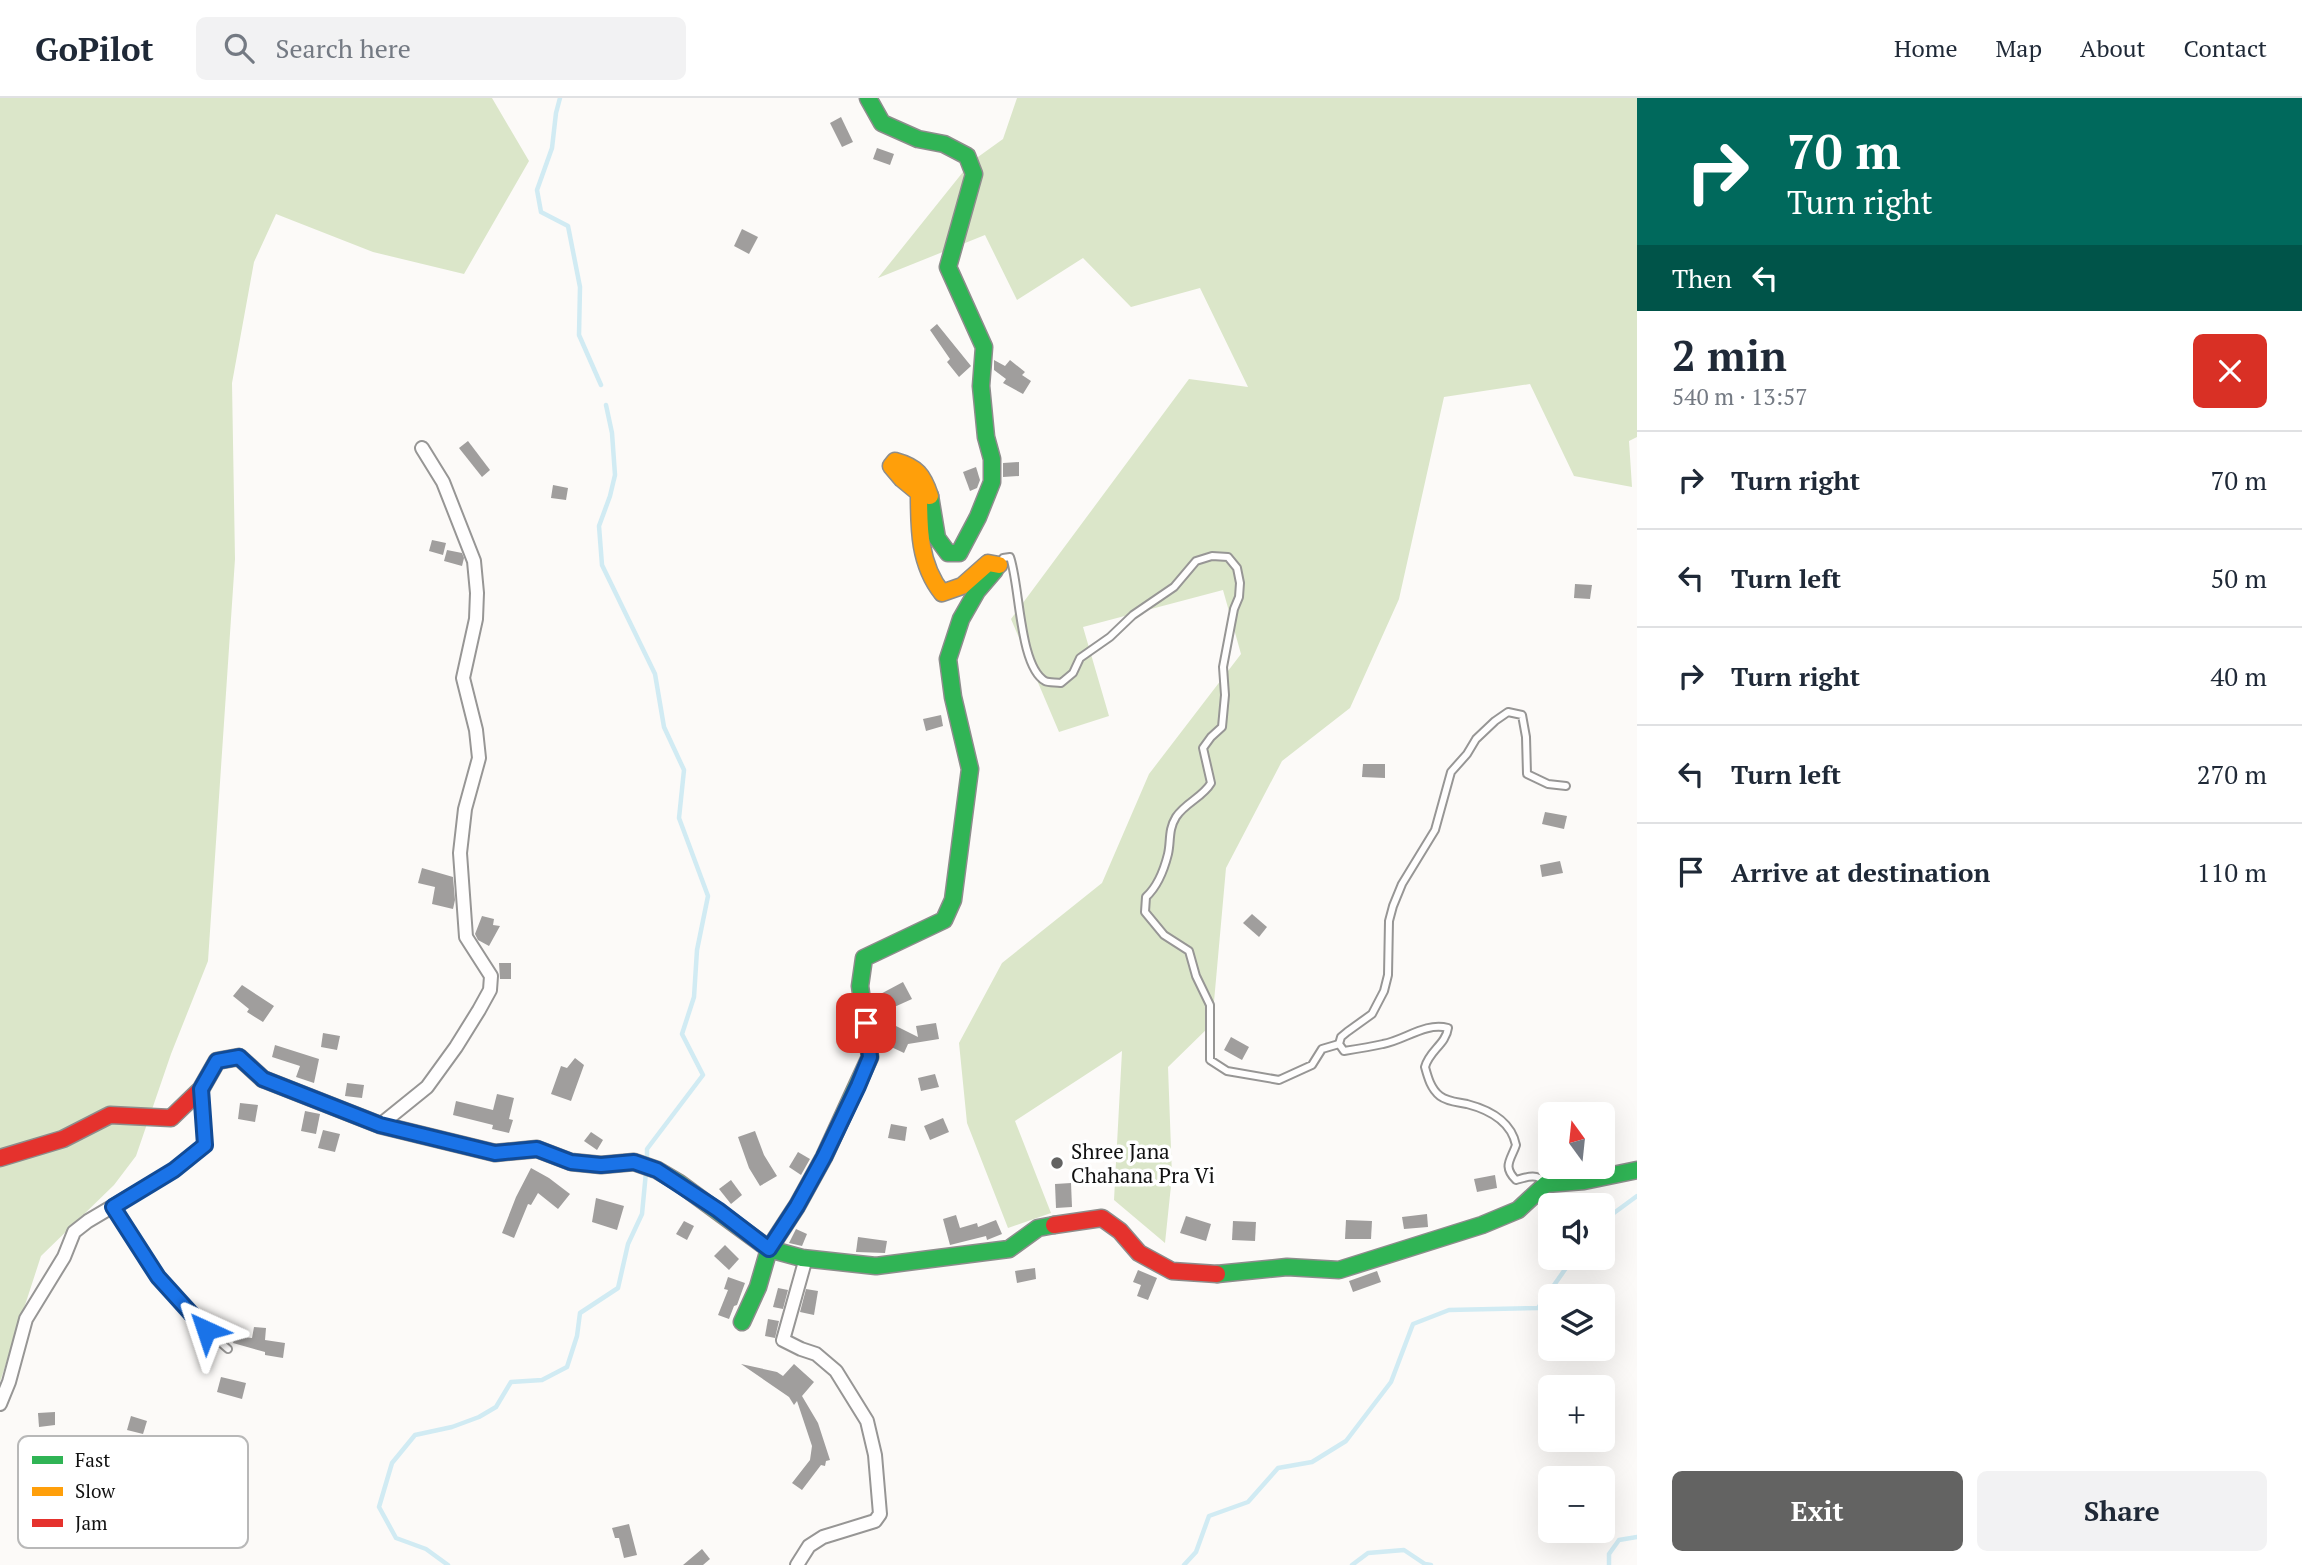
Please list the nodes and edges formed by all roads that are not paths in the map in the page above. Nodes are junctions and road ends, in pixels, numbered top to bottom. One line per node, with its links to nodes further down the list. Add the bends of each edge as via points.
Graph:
1 (867, 98): 3 (street, via 882,123 967,156 974,174 948,267 984,346 981,386 992,482 959,553 948,553 937,538 924,478 909,465 895,461 891,466 919,493 922,545 928,570 942,593 962,586 988,563)
2 (422, 448): 7 (street, via 443,482 474,561 475,619 463,678 479,758 465,809 460,853 466,937 491,976 490,990 479,1010 427,1087)
3 (999, 565): 5 (lane, via 1010,557 1023,642 1046,682 1061,682 1073,673 1080,658 1174,587 1196,561 1228,557 1237,568 1239,597 1223,667 1222,727 1203,748 1211,783 1177,816 1169,832 1169,852 1156,888 1146,897 1145,912 1164,935 1189,951 1210,1005 1210,1060 1227,1071 1279,1080 1312,1065 1322,1049); 12 (street, via 961,619 948,659 970,769 953,900 944,920 864,958 860,986 870,1057 824,1157)
4 (1566, 786): 5 (lane, via 1527,774 1522,715 1508,712 1476,739 1451,772 1434,830 1395,898 1389,921 1387,983 1378,1006)
5 (1339, 1044): 10 (lane, via 1344,1051 1384,1044 1430,1027 1448,1028 1425,1067 1433,1088 1446,1100 1478,1108 1507,1124 1516,1145 1507,1167 1510,1174 1516,1180 1540,1178)
6 (201, 1089): 7 (street, via 217,1061 239,1057 263,1079); 8 (street, via 171,1118 110,1115 63,1139); 11 (street, via 205,1145)
7 (380, 1125): 12 (street, via 495,1153 537,1149 571,1162 634,1162 657,1170)
8 (0, 1158)
9 (1637, 1170): 10 (street)
10 (1546, 1184): 13 (street, via 1518,1210 1482,1225 1339,1270 1172,1271 1139,1253 1120,1230 1102,1218 1038,1228 1009,1249 985,1253 876,1266)
11 (113, 1207): 15 (lane, via 158,1277); 16 (street, via 74,1231 64,1257 26,1319)
12 (769, 1249): 13 (street); 14 (street)
13 (806, 1258): 17 (street, via 783,1340 816,1354 835,1371 867,1421 880,1514 864,1526 822,1537 809,1546)
14 (742, 1322)
15 (228, 1349)
16 (0, 1404)
17 (797, 1565)

